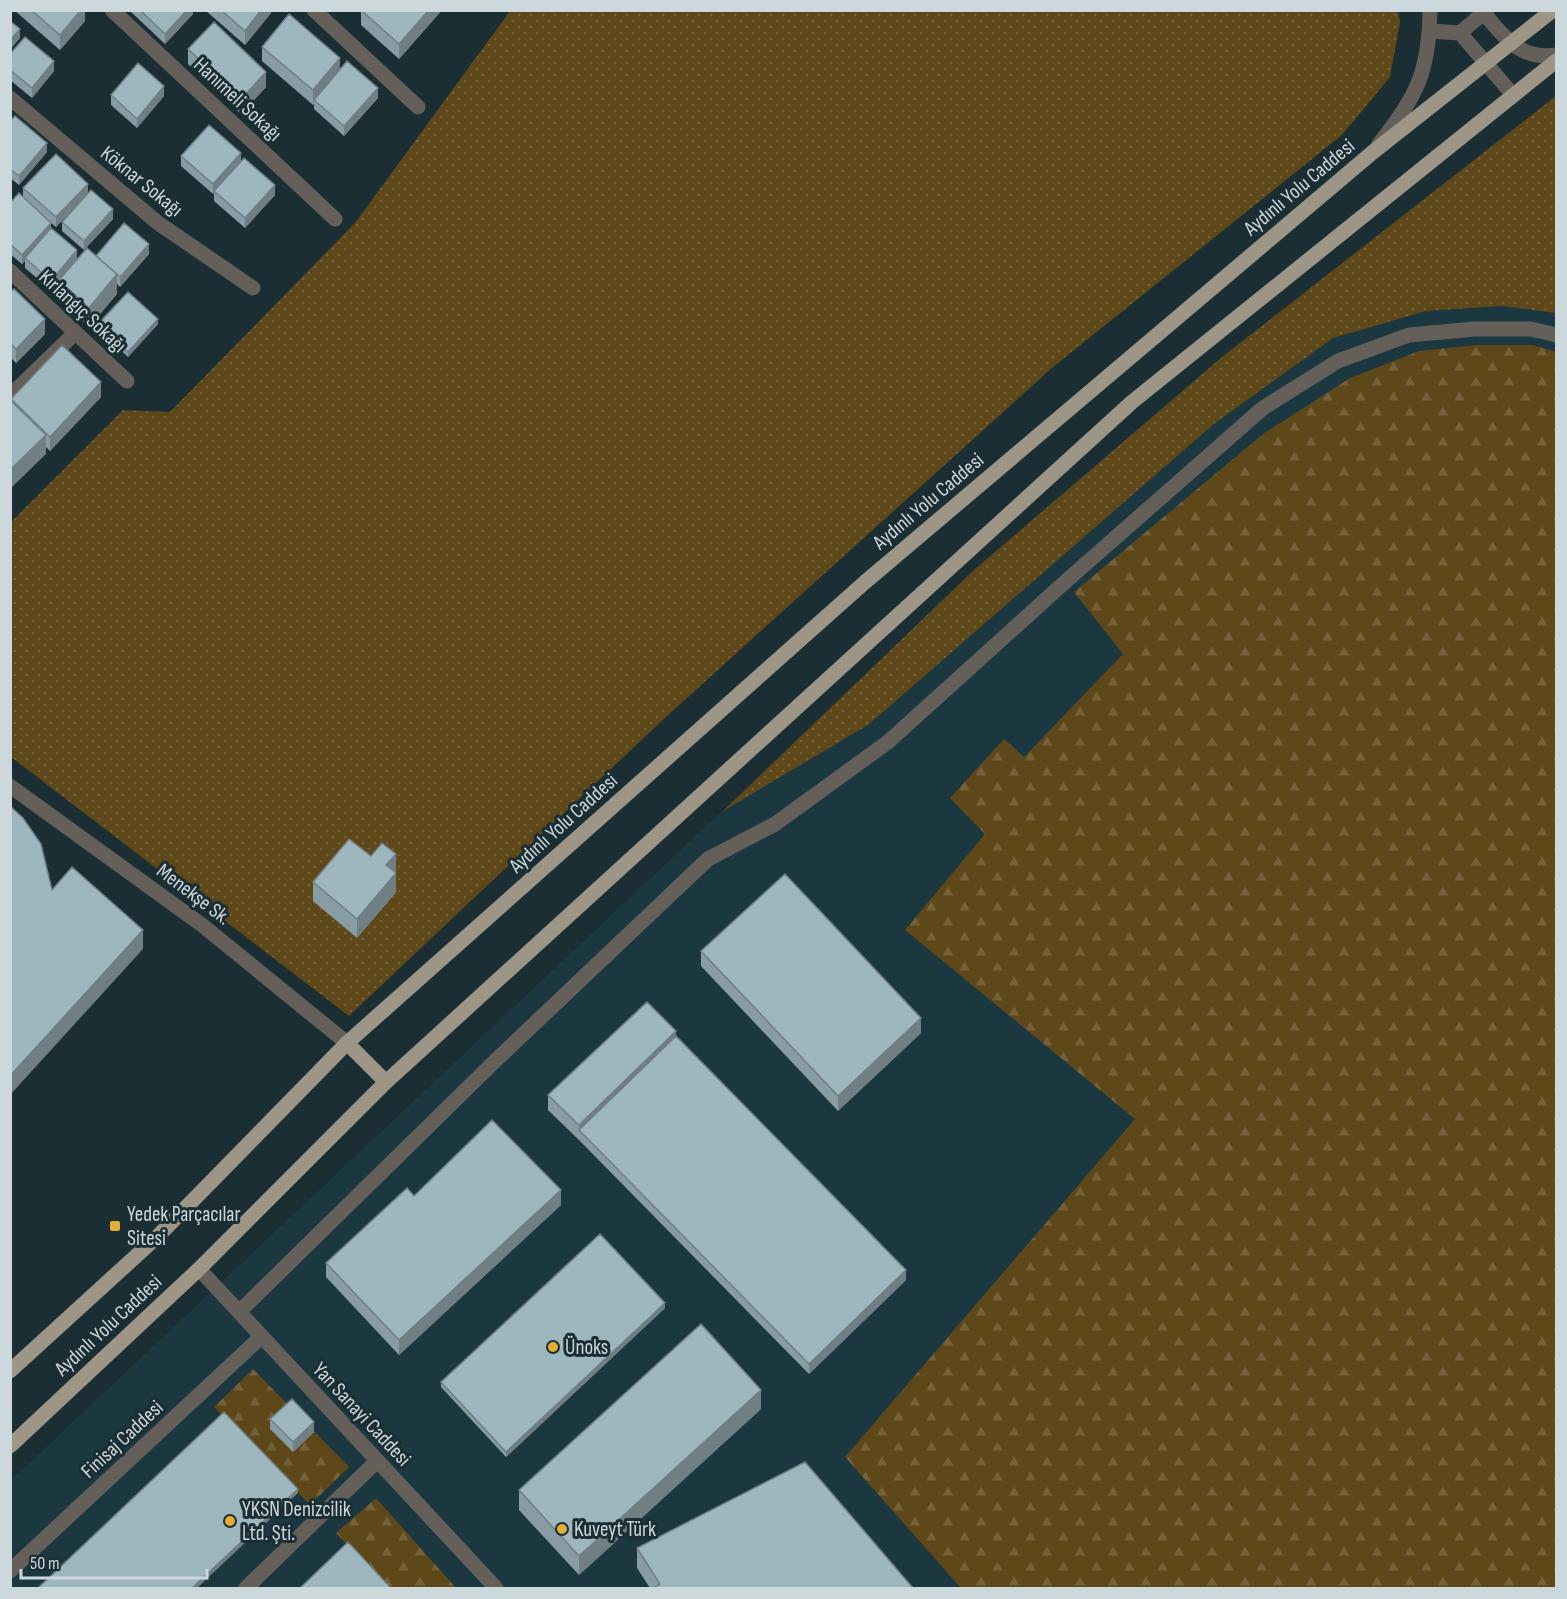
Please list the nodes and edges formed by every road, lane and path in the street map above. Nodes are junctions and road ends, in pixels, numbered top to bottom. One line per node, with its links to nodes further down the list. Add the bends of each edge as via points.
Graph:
1 (112, 10): 16 (street, Hanımeli Sokağı)
2 (314, 10): 14 (street)
3 (1430, 10): 6 (street)
4 (1553, 10): 8 (main road, Aydınlı Yolu Caddesi)
5 (1483, 11): 7 (street); 8 (street)
6 (1430, 30): 7 (street); 15 (street, via 1423,74 1412,98)
7 (1460, 33): 11 (street)
8 (1512, 43): 9 (street, via 1532,56); 11 (main road, Aydınlı Yolu Caddesi)
9 (1557, 55)
10 (1557, 61): 12 (main road, Aydınlı Yolu Caddesi)
11 (1486, 63): 12 (street); 15 (main road, Aydınlı Yolu Caddesi)
12 (1513, 96): 25 (main road, Aydınlı Yolu Caddesi, via 1132,402)
13 (10, 98): 18 (street, Köknar Sokağı, via 158,223)
14 (418, 107)
15 (1373, 152): 24 (main road, Aydınlı Yolu Caddesi, via 864,583)
16 (335, 219)
17 (10, 271): 19 (street, Kırlangıç Sokağı)
18 (253, 288)
19 (75, 333): 21 (street, Kırlangıç Sokağı); 22 (street)
20 (1557, 335): 27 (street, via 1531,329 1475,329 1409,335 1338,362 1263,408 888,742 775,824 708,859)
21 (127, 381)
22 (10, 396)
23 (10, 786): 24 (street, Menekşe Sk., via 202,925)
24 (347, 1043): 25 (main road); 29 (main road, Aydınlı Yolu Caddesi, via 158,1236)
25 (386, 1082): 26 (main road, Aydınlı Yolu Caddesi)
26 (199, 1269): 27 (street, Yan Sanayi Caddesi); 30 (main road, Aydınlı Yolu Caddesi)
27 (239, 1312): 28 (street, Yan Sanayi Caddesi)
28 (261, 1337): 31 (street, Yan Sanayi Caddesi); 32 (street, Finisaj Caddesi)
29 (10, 1371)
30 (10, 1446)
31 (377, 1461): 33 (street); 34 (street, Yan Sanayi Caddesi)
32 (10, 1572)
33 (246, 1588)
34 (496, 1588)

